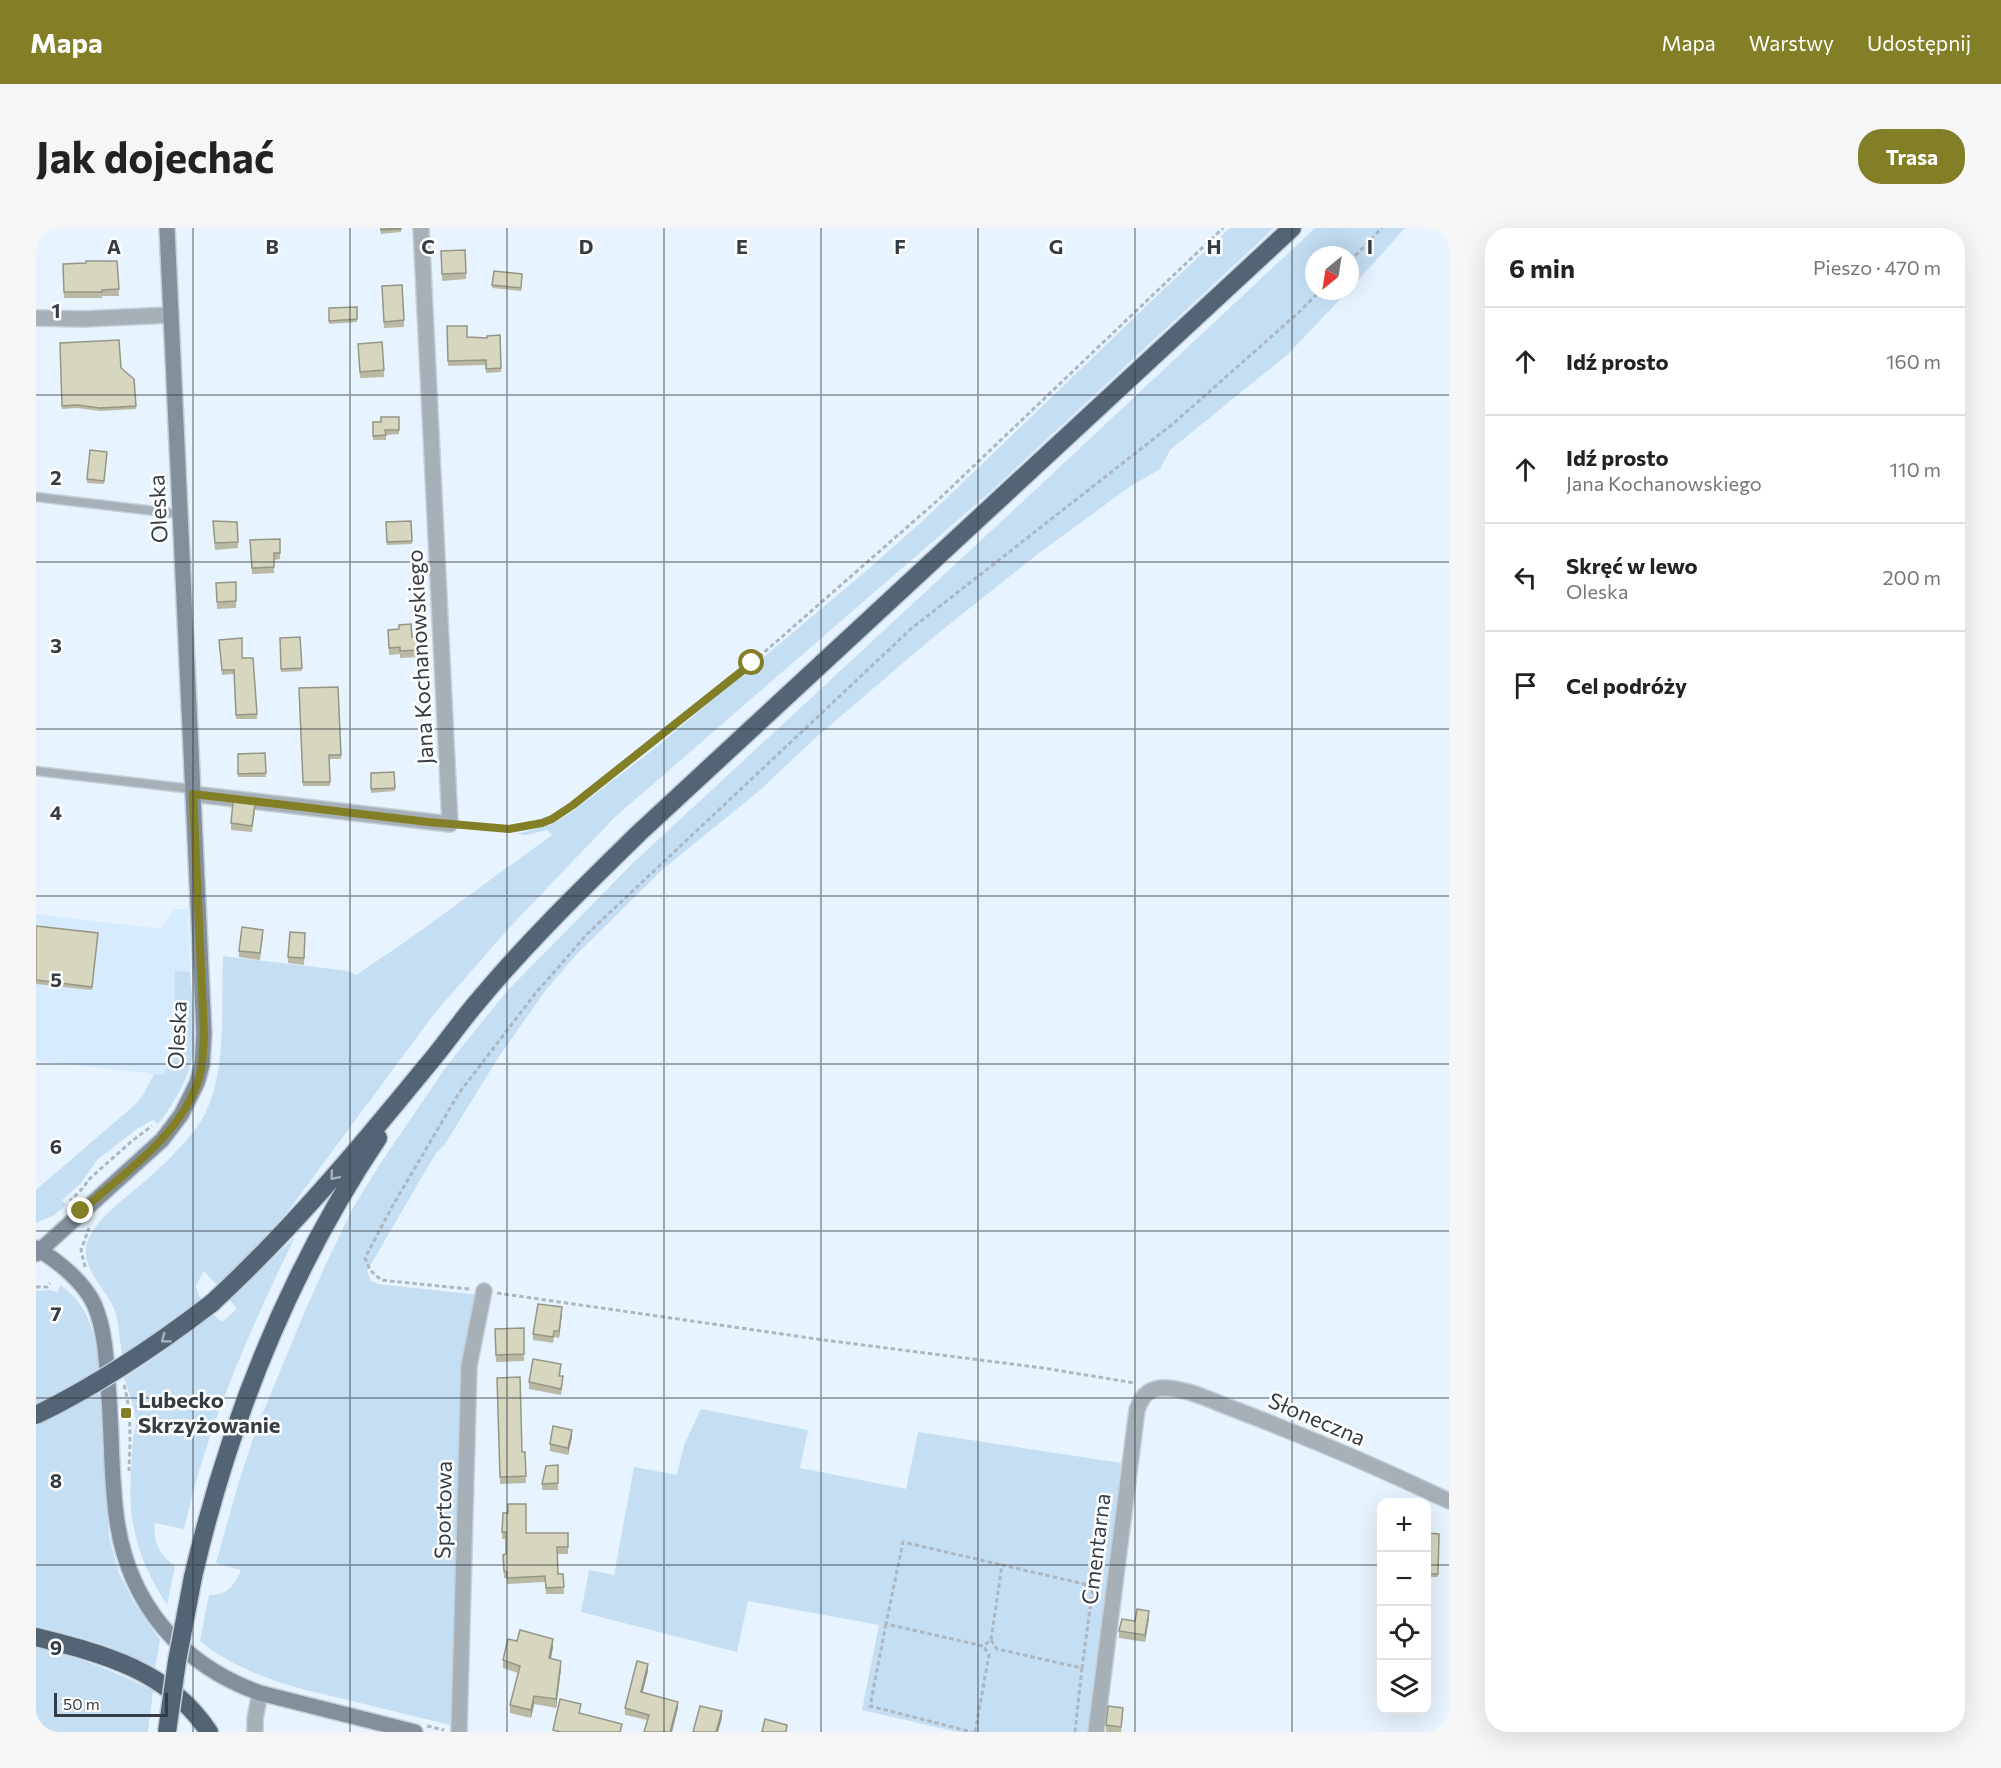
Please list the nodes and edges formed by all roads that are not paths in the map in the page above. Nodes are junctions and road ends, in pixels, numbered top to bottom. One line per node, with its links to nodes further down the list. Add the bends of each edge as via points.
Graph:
1 (167, 228): 4 (street, Oleska)
2 (421, 228): 9 (street, Jana Kochanowskiego, via 450,824)
3 (1292, 228): 10 (highway, via 623,849 517,956)
4 (171, 315): 5 (street); 7 (street, Oleska)
5 (36, 318)
6 (36, 497): 7 (lane)
7 (180, 514): 9 (street, Oleska)
8 (36, 771): 9 (lane)
9 (193, 792): 11 (street, Oleska, via 204,1034 197,1083 181,1115 162,1140)
10 (426, 1067): 14 (highway, one-way to 14, bridge, via 314,1199 212,1303 122,1368); 18 (highway, bridge, via 340,1199 283,1311 233,1436 193,1577)
11 (37, 1251): 17 (street, via 72,1275 88,1294 98,1317 107,1369 117,1522 138,1592 174,1641 196,1660)
12 (484, 1291): 22 (street, Sportowa, via 469,1366)
13 (1163, 1388): 15 (street, Słoneczna, via 1187,1392 1291,1431); 23 (street, Cmentarna, via 1142,1396 1137,1410)
14 (36, 1415)
15 (1449, 1501)
16 (36, 1637): 19 (highway, via 135,1668 172,1691)
17 (260, 1693): 20 (street); 21 (street)
18 (167, 1732)
19 (209, 1732)
20 (255, 1732)
21 (415, 1732)
22 (459, 1732)
23 (1096, 1732)

